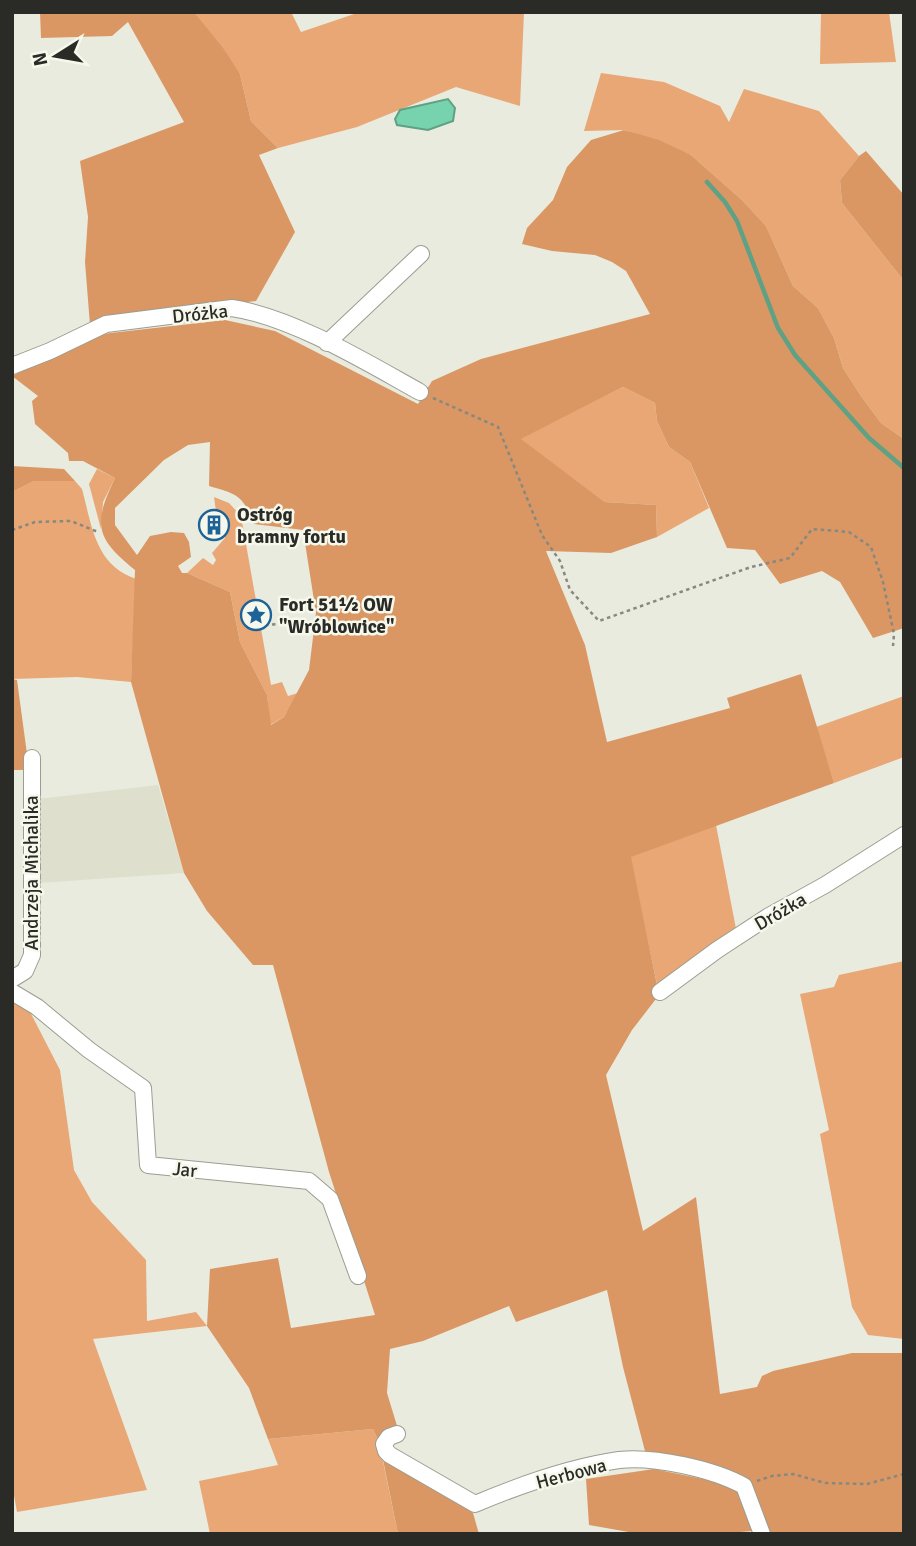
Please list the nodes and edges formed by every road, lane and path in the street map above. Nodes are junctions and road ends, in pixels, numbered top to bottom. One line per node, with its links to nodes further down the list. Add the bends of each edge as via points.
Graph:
1 (421, 254): 2 (street)
2 (327, 344): 3 (street, Dróżka, via 291,326 232,308 106,324); 4 (street, Dróżka)
3 (12, 366)
4 (420, 392): 9 (path, via 498,427 570,590 599,621 751,567 790,558 812,529 849,532 871,547 883,582)
5 (12, 530): 6 (path, via 71,521)
6 (97, 532)
7 (278, 624): 8 (path)
8 (265, 625)
9 (893, 646)
10 (32, 758): 12 (street, Andrzeja Michalika, via 32,956 26,971)
11 (904, 835): 14 (street, Dróżka, via 769,916)
12 (12, 979)
13 (12, 992): 15 (street, Jar, via 143,1088 148,1165 309,1181 330,1199)
14 (660, 992)
15 (358, 1276)
16 (397, 1434): 18 (street, Herbowa, via 384,1444 390,1455 475,1504 579,1469 621,1460 660,1462 727,1476)
17 (904, 1474): 18 (path, via 867,1484 825,1483 793,1474)
18 (744, 1486): 19 (street)
19 (762, 1534)

